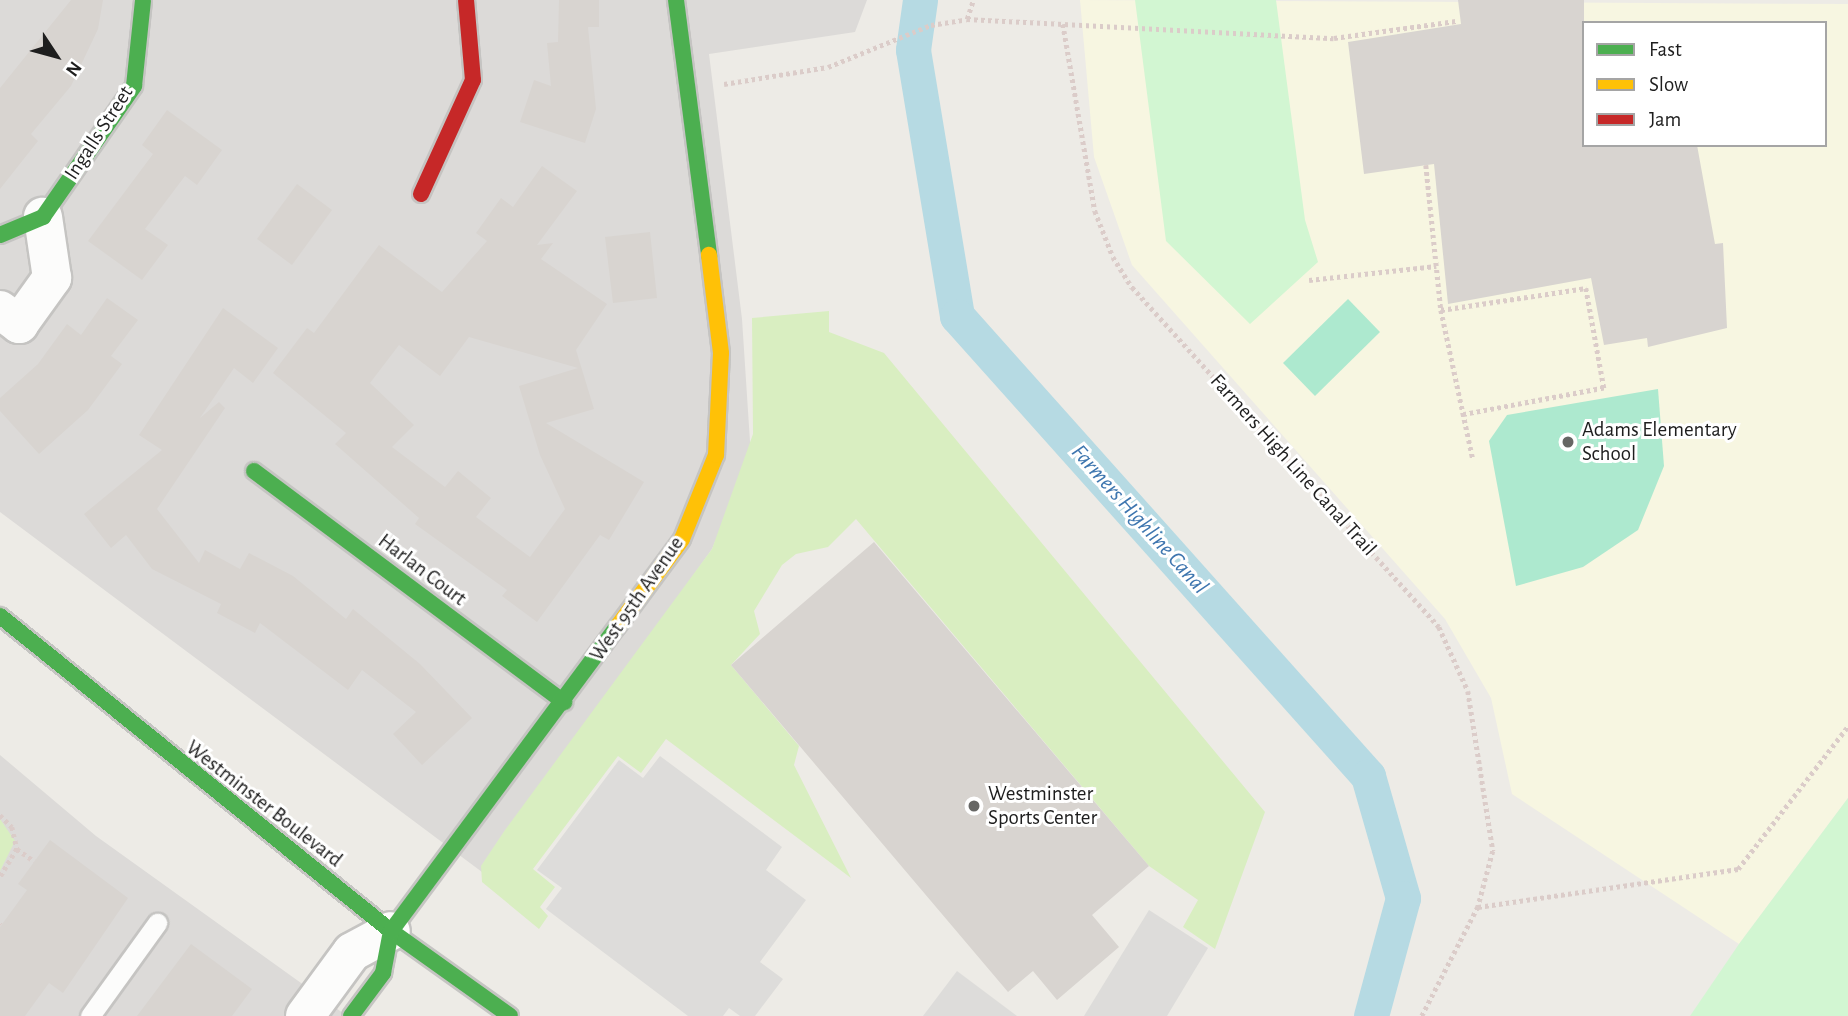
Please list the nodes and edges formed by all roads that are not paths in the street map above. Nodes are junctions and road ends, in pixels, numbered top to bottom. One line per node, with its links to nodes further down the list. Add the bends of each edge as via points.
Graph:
1 (143, 0): 5 (street, Ingalls Street, via 134,86)
2 (466, 0): 4 (street, via 473,80)
3 (676, 0): 10 (street, West 95th Avenue, via 721,353 716,455 682,539)
4 (421, 194)
5 (43, 217): 6 (street); 7 (street, via 52,278 19,324)
6 (0, 234)
7 (0, 310)
8 (254, 471): 10 (street, Harlan Court)
9 (0, 616): 12 (street, Westminster Boulevard)
10 (564, 702): 12 (street, West 95th Avenue)
11 (157, 923): 13 (lane)
12 (391, 931): 14 (street, West 95th Avenue, via 352,952); 15 (street, West 95th Avenue, via 383,973); 16 (street, Westminster Boulevard)
13 (90, 1016)
14 (305, 1016)
15 (351, 1016)
16 (510, 1016)

